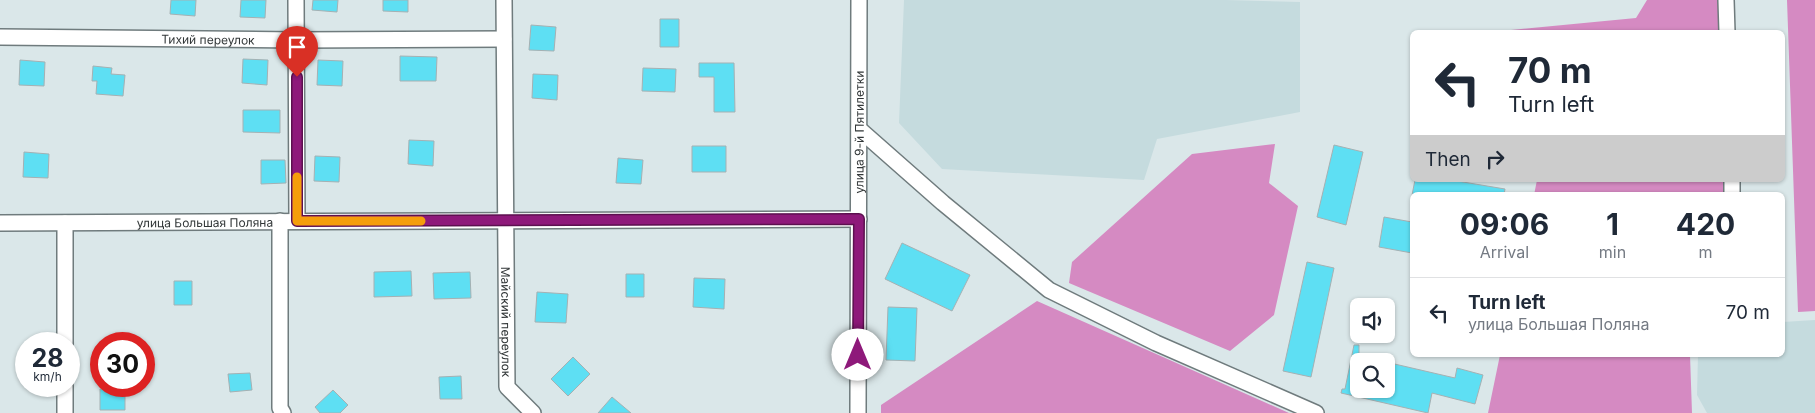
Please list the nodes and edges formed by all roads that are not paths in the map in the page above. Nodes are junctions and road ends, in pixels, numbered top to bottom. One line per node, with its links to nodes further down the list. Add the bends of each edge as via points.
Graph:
1 (296, 0): 8 (street)
2 (504, 0): 7 (street, Майский переулок)
3 (859, 0): 9 (street, улица 9-й Пятилетки)
4 (1726, 0): 5 (street)
5 (1727, 30)
6 (0, 37): 8 (street, Тихий переулок)
7 (504, 39): 8 (street, Тихий переулок); 13 (street, Майский переулок)
8 (297, 40): 12 (street)
9 (859, 130): 10 (street, улица 9-й Пятилетки); 22 (street, via 1049,290 1156,343)
10 (859, 219): 13 (street, улица Большая Поляна); 21 (street, улица 9-й Пятилетки)
11 (280, 221): 12 (street, улица Большая Поляна); 14 (street, улица Большая Поляна); 19 (street, via 280,408)
12 (297, 221): 13 (street, улица Большая Поляна)
13 (505, 221): 20 (street, Майский переулок, via 507,387)
14 (66, 223): 15 (street, улица Большая Поляна); 16 (street)
15 (0, 224)
16 (65, 332)
17 (65, 397): 18 (street)
18 (65, 413)
19 (283, 413)
20 (533, 413)
21 (858, 413)
22 (1316, 413)

